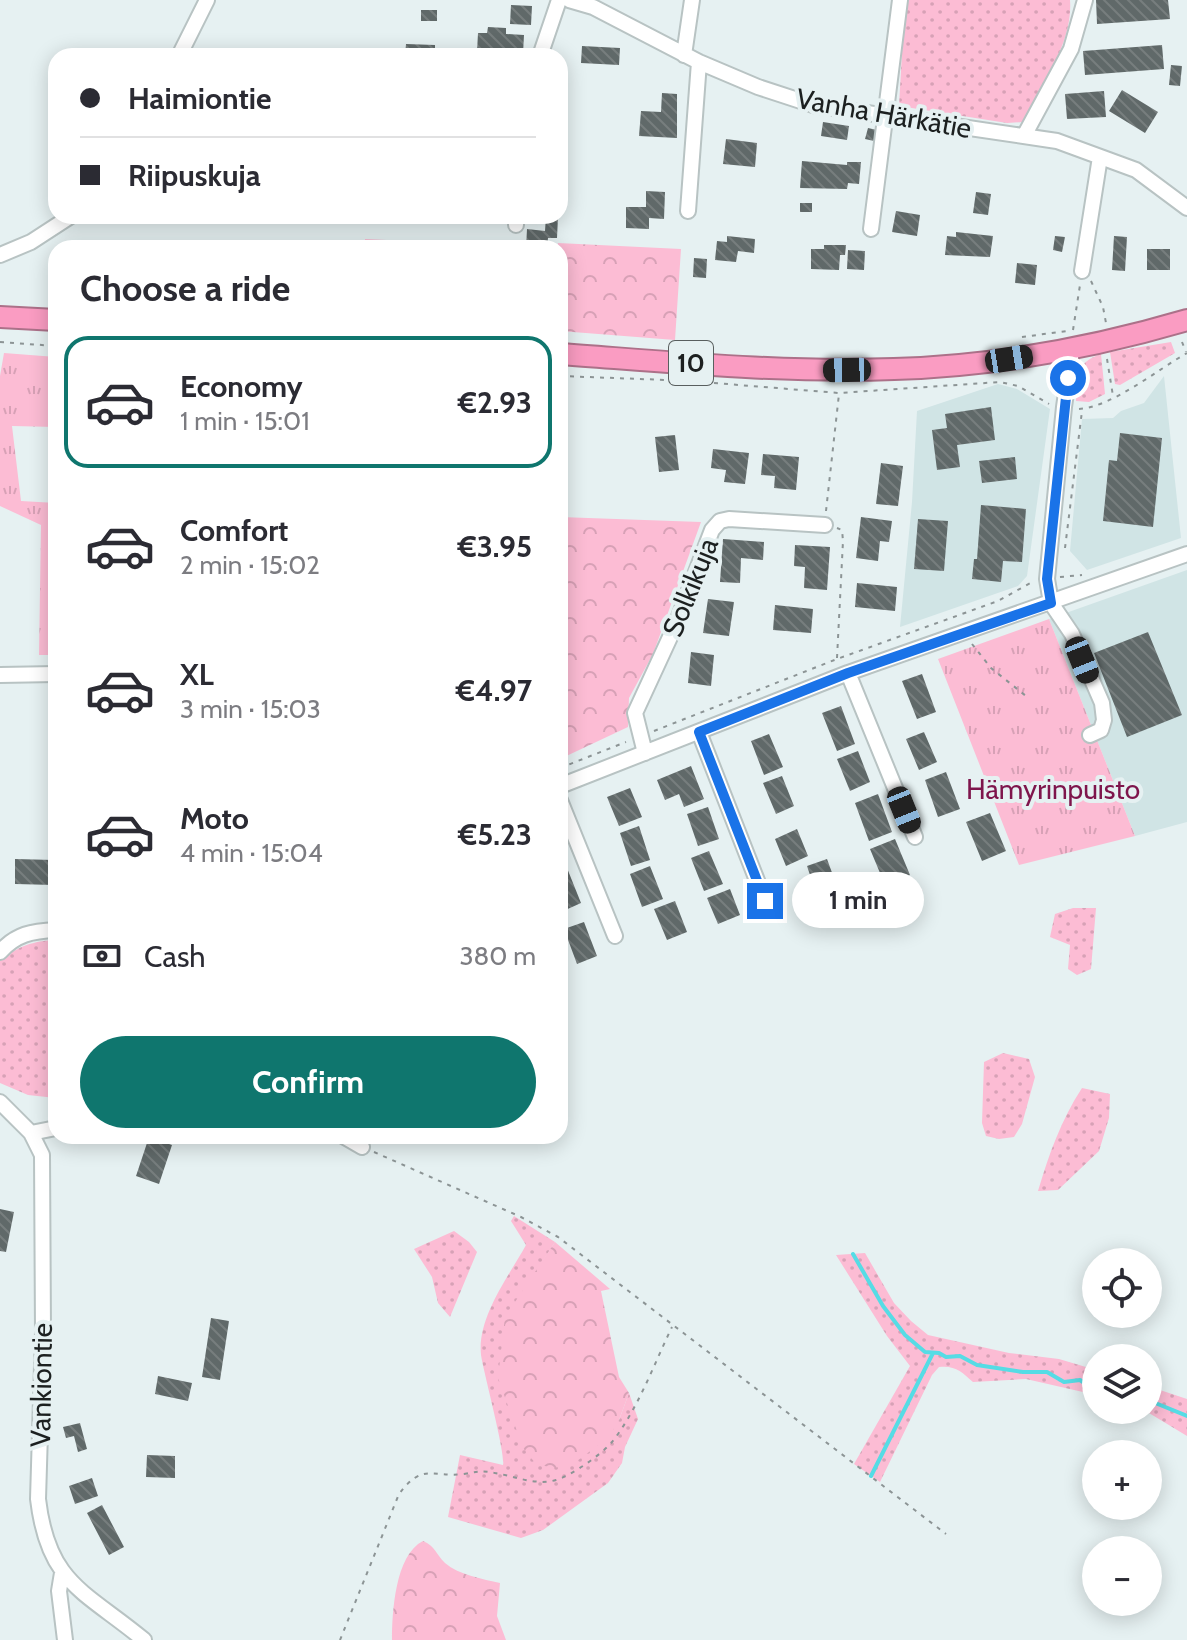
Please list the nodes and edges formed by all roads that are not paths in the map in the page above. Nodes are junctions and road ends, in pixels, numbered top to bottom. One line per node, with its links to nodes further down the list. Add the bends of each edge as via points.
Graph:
1 (207, 0): 7 (street)
2 (559, 0): 8 (street)
3 (569, 0): 9 (street, Vanha Härkätie, via 593,7)
4 (692, 0): 9 (street)
5 (900, 0): 11 (street)
6 (1085, 0): 12 (street, via 1071,49)
7 (183, 48)
8 (543, 48)
9 (684, 55): 10 (street, Vanha Härkätie)
10 (699, 62): 11 (street, Vanha Härkätie, via 813,105); 15 (street)
11 (886, 117): 12 (street, Vanha Härkätie); 17 (street)
12 (1024, 136): 13 (street, Vanha Härkätie)
13 (1100, 157): 14 (street, Vanha Härkätie, via 1136,170); 19 (street)
14 (1187, 208)
15 (688, 211)
16 (59, 224): 18 (street)
17 (871, 229)
18 (0, 255)
19 (1082, 271)
20 (0, 317): 21 (highway)
21 (48, 320)
22 (1187, 320): 23 (highway, 10)
23 (1072, 350): 24 (highway, 10, via 939,366 823,370); 27 (street, via 1047,579)
24 (568, 354)
25 (825, 525): 33 (street, Solkikuja, via 729,519 712,530 635,713)
26 (1187, 554): 27 (street)
27 (1051, 603): 28 (street); 32 (street, via 1072,634 1102,703 1101,730)
28 (848, 673): 31 (street); 36 (street)
29 (48, 674): 30 (street)
30 (0, 675)
31 (699, 732): 33 (street); 37 (street)
32 (1090, 735)
33 (645, 753): 34 (street)
34 (568, 783)
35 (568, 820): 39 (street)
36 (915, 837)
37 (765, 901)
38 (48, 930): 40 (street, via 12,939)
39 (615, 936)
40 (0, 952)
41 (0, 1102): 43 (street, Vankiontie)
42 (48, 1130): 43 (street)
43 (31, 1133): 46 (street, Vankiontie, via 42,1155 38,1499 49,1550)
44 (357, 1144): 45 (street)
45 (362, 1147)
46 (62, 1573): 47 (street); 48 (street, Vankiontie)
47 (65, 1640)
48 (144, 1640)

